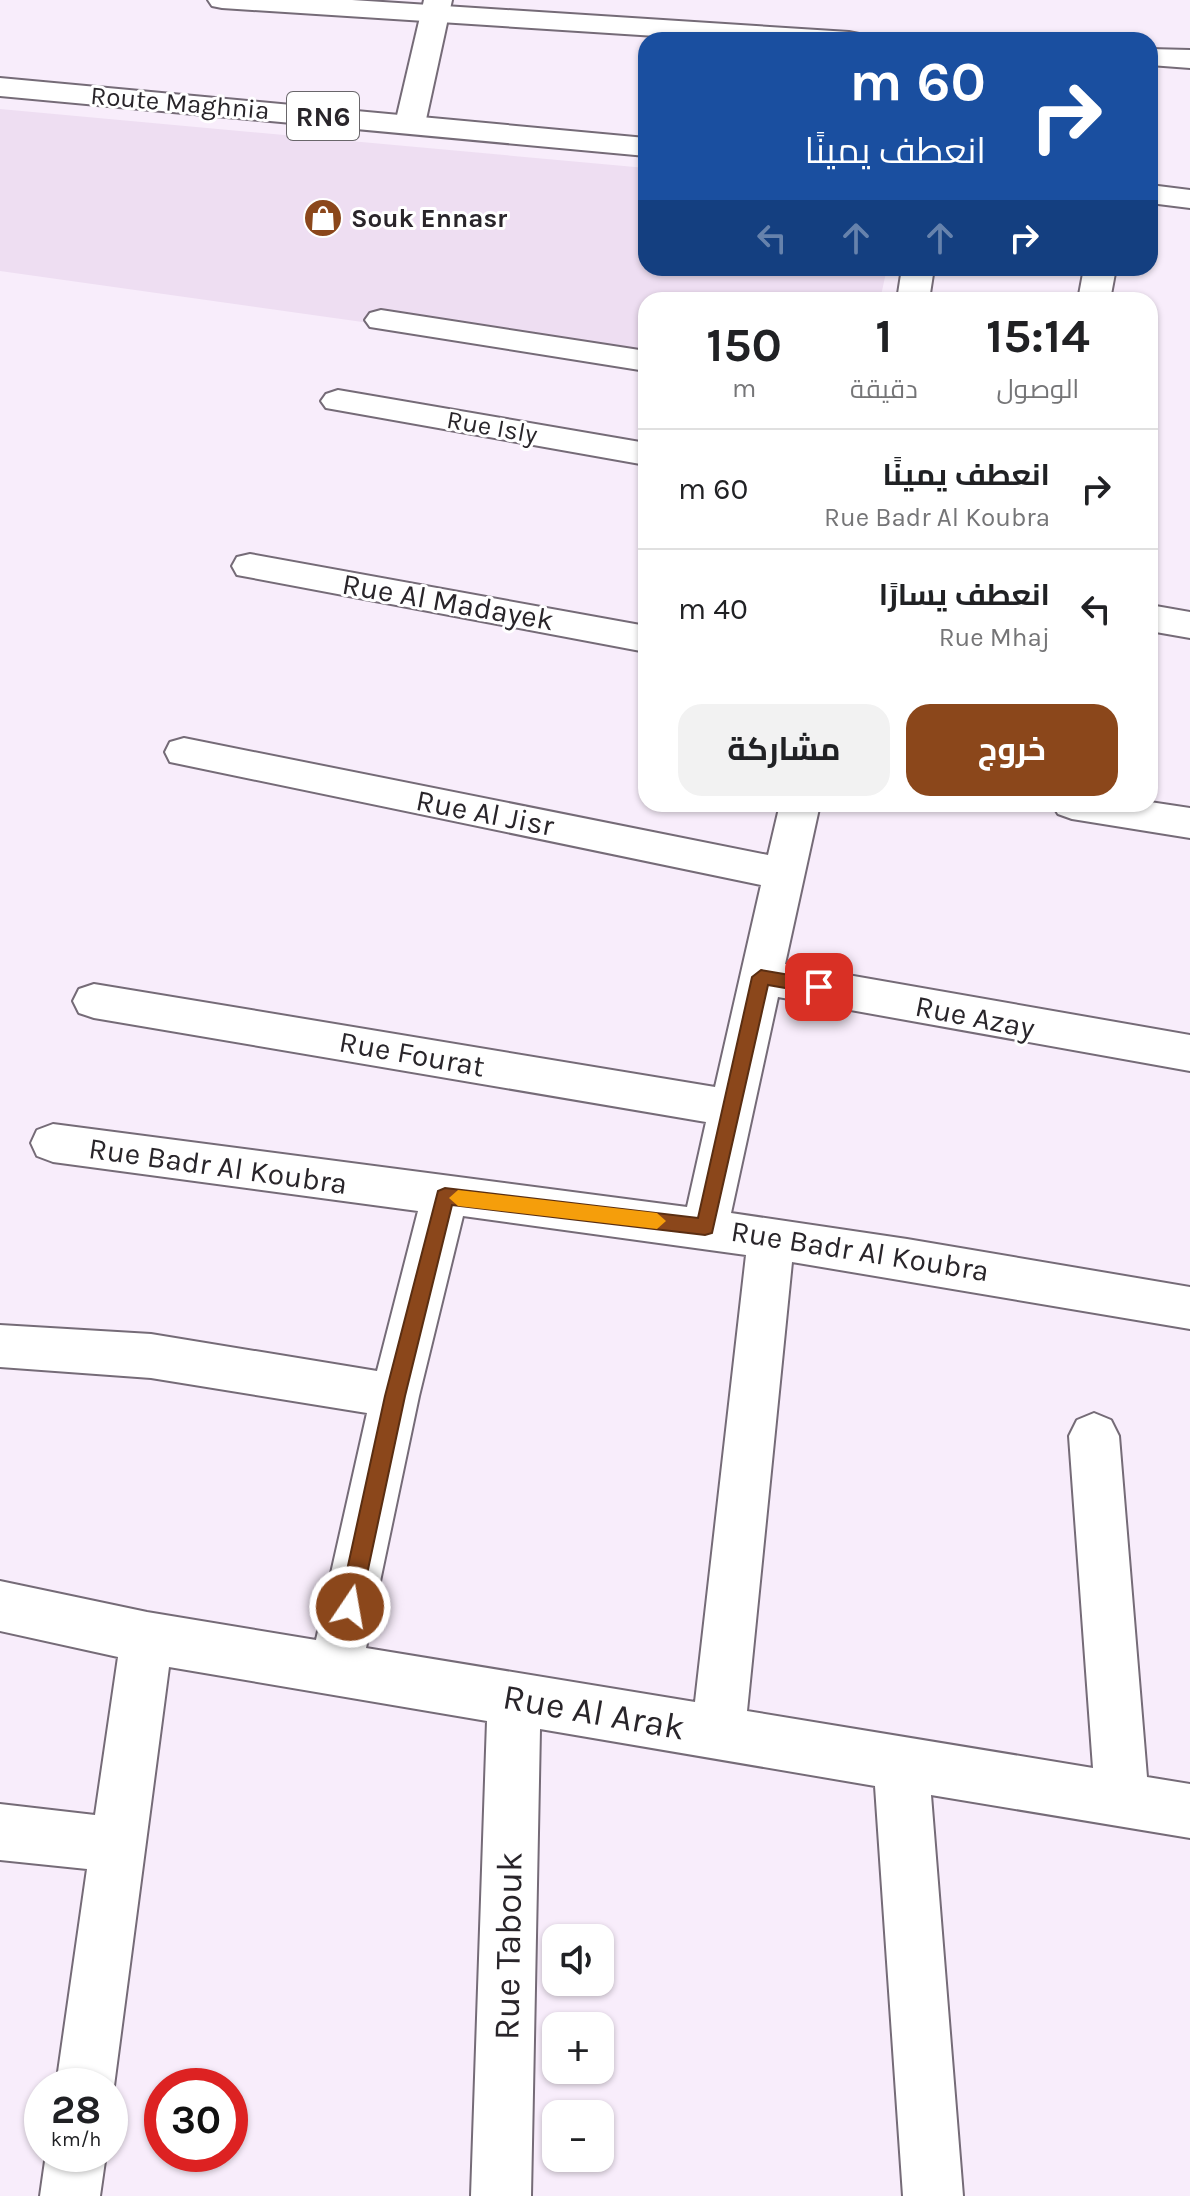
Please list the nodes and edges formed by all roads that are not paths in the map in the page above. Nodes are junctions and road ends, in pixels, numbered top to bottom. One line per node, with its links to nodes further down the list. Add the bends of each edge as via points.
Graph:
1 (222, 0): 2 (street)
2 (239, 0): 3 (street)
3 (340, 4): 4 (street)
4 (436, 7): 5 (street, via 752,23); 9 (street)
5 (803, 32)
6 (1158, 57): 7 (street)
7 (1190, 59)
8 (0, 87): 9 (street, Route Maghnia / RN6)
9 (410, 124): 10 (street, Route Maghnia / RN6)
10 (638, 146)
11 (1158, 195): 12 (street)
12 (1190, 199)
13 (381, 320): 14 (street)
14 (638, 360)
15 (338, 401): 16 (street, Rue Isly)
16 (638, 453)
17 (250, 566): 20 (street, Rue Al Madayek)
18 (1158, 619): 19 (street)
19 (1190, 625)
20 (638, 638)
21 (184, 752): 25 (street, Rue Al Jisr)
22 (798, 812): 25 (street)
23 (1122, 812): 24 (street)
24 (1190, 823)
25 (785, 874): 26 (street)
26 (761, 977): 28 (street, Rue Azay); 29 (street)
27 (94, 1001): 29 (street, Rue Fourat)
28 (1190, 1053)
29 (730, 1108): 32 (street)
30 (53, 1143): 31 (street, Rue Badr Al Koubra)
31 (445, 1196): 32 (street, Rue Badr Al Koubra); 36 (street)
32 (705, 1227): 33 (street, Rue Badr Al Koubra)
33 (771, 1238): 34 (street, Rue Badr Al Koubra); 42 (street)
34 (1190, 1308)
35 (0, 1346): 36 (street, via 151,1356)
36 (395, 1396): 40 (street)
37 (1094, 1436): 44 (street)
38 (0, 1606): 39 (street, Rue Al Arak)
39 (147, 1638): 40 (street, Rue Al Arak); 47 (street)
40 (336, 1667): 41 (street, Rue Al Arak)
41 (514, 1697): 42 (street, Rue Al Arak); 51 (street, Rue Tabouk)
42 (718, 1734): 43 (street, Rue Al Arak)
43 (901, 1764): 44 (street, Rue Al Arak); 52 (street)
44 (1122, 1799): 45 (street, Rue Al Arak)
45 (1190, 1811)
46 (0, 1832): 47 (street)
47 (118, 1845): 48 (street)
48 (87, 2068)
49 (73, 2172): 50 (street)
50 (70, 2196)
51 (501, 2196)
52 (933, 2196)

